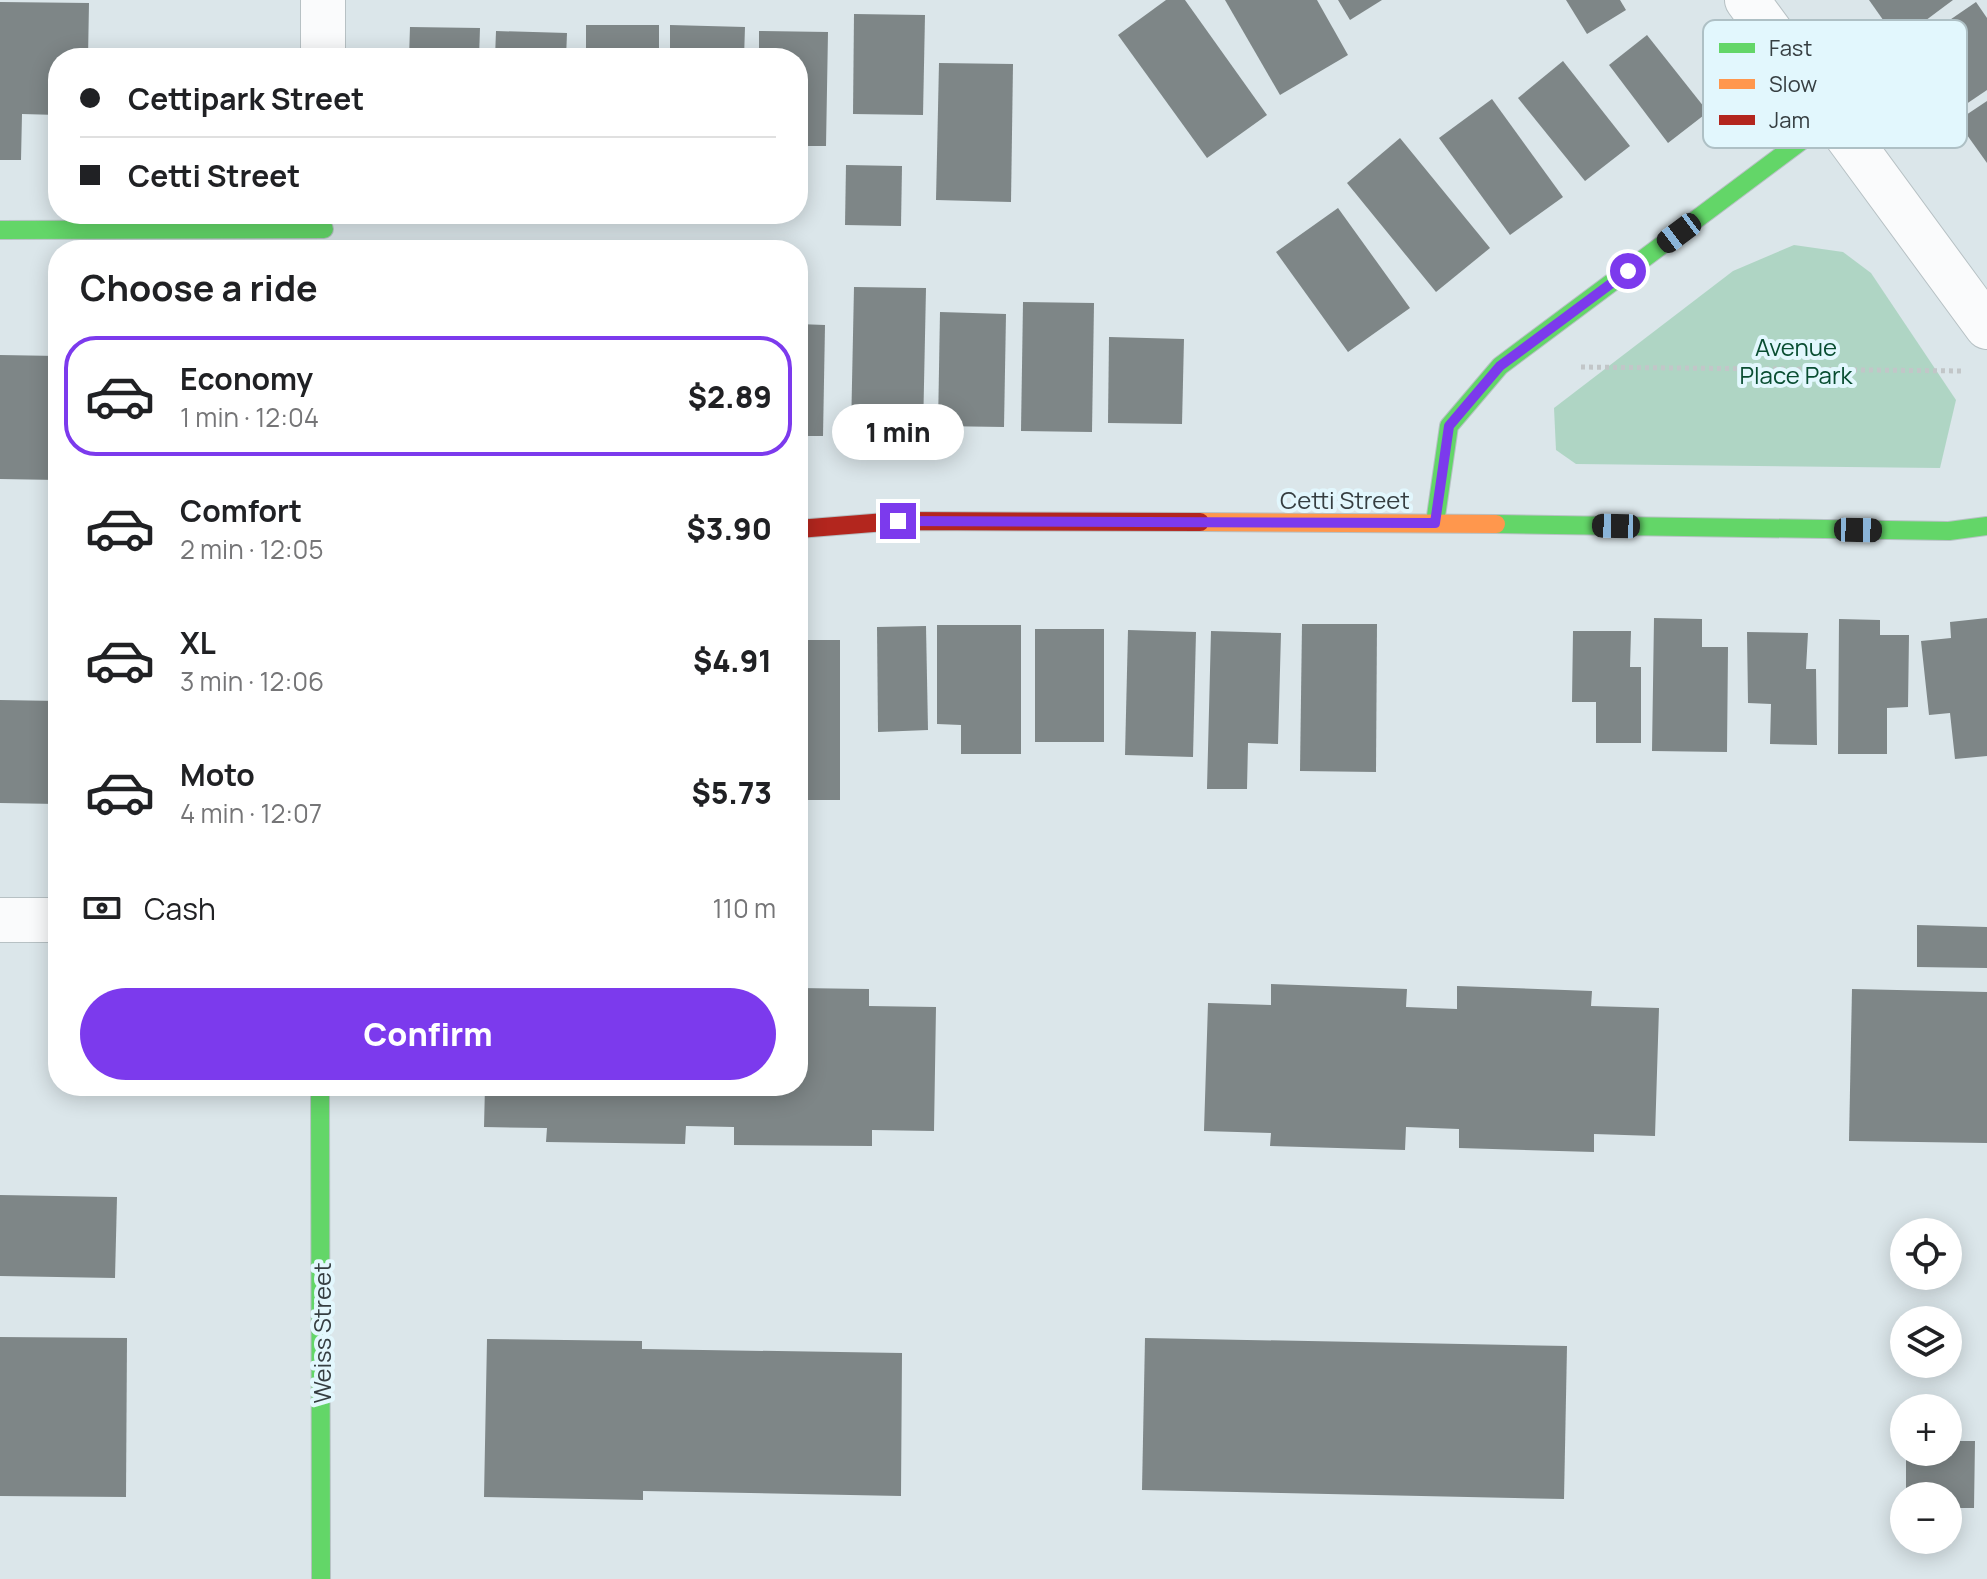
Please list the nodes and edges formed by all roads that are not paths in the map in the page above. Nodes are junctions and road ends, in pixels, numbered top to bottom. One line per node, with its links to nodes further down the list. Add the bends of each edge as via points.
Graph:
1 (323, 0): 4 (street)
2 (1747, 0): 3 (street)
3 (1761, 20)
4 (323, 48)
5 (1792, 148): 10 (street, via 1500,366 1449,426)
6 (1854, 148): 9 (street)
7 (0, 230): 8 (street)
8 (324, 231)
9 (1987, 327)
10 (1435, 523): 11 (street, Cetti Street, via 1949,531); 12 (street, Cetti Street, via 898,521)
11 (1987, 526)
12 (808, 528)
13 (0, 920): 14 (street)
14 (48, 920)
15 (320, 1096): 16 (street, Weiss Street)
16 (321, 1579)

